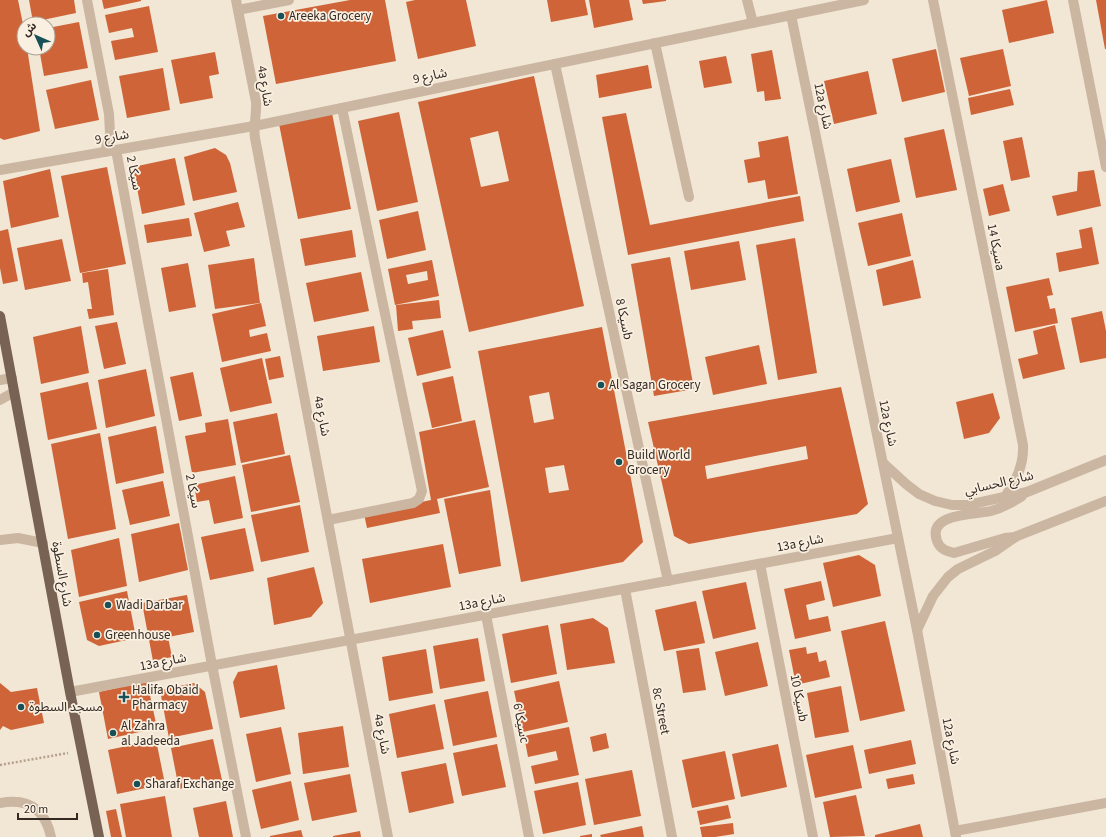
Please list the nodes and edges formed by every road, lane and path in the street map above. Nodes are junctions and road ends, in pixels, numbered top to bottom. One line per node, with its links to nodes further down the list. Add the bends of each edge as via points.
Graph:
1 (87, 0): 15 (street, سيكا 2, via 109,114 110,133)
2 (289, 0): 7 (street)
3 (747, 0): 9 (street)
4 (864, 0): 8 (street, شارع 9)
5 (933, 0): 27 (street, سيكا 14a, via 1023,445 1020,471)
6 (1074, 0): 16 (street)
7 (237, 5): 13 (street, 4a شارع, via 256,102)
8 (791, 15): 9 (street, شارع 9); 25 (street, 12a شارع)
9 (753, 23): 10 (street, شارع 9)
10 (655, 43): 11 (street, شارع 9); 18 (street)
11 (555, 64): 12 (street, شارع 9); 35 (street, سيكا 8b)
12 (342, 108): 13 (street, شارع 9); 29 (street, via 422,491 419,499 413,503)
13 (254, 126): 14 (street, شارع 9); 29 (street, 4a شارع)
14 (116, 150): 15 (street, شارع 9); 40 (street, سيكا 2)
15 (105, 152): 17 (street, شارع 9)
16 (1106, 167)
17 (0, 170)
18 (689, 197)
19 (0, 316): 20 (main road, شارع السطوة)
20 (12, 378): 21 (street); 22 (main road, شارع السطوة)
21 (0, 380)
22 (14, 392): 23 (street); 33 (main road, شارع السطوة)
23 (0, 400)
24 (1106, 460): 26 (street, شارع الحسابي)
25 (883, 463): 27 (street, شارع الحسابي, via 919,494 935,501 968,505); 32 (street, 12a شارع)
26 (1027, 492): 27 (street, شارع الحسابي); 30 (street, via 992,511 947,518 936,530 936,539 940,546 954,553)
27 (1005, 497)
28 (1106, 501): 30 (street)
29 (328, 520): 39 (street, 4a شارع)
30 (1017, 536): 38 (street, via 948,577 933,596)
31 (0, 538): 33 (street, via 18,538)
32 (898, 538): 34 (street, 13a شارع); 38 (street, 12a شارع)
33 (43, 543): 41 (main road, شارع السطوة)
34 (760, 564): 35 (street, 13a شارع); 53 (street, سيكا 10b)
35 (668, 581): 36 (street, 13a شارع)
36 (624, 589): 37 (street, 13a شارع); 52 (street, 8c Street)
37 (486, 615): 39 (street, 13a شارع); 51 (street, سيكا 6c)
38 (917, 630): 46 (street, 12a شارع)
39 (352, 640): 40 (street, 13a شارع); 50 (street, 4a شارع)
40 (212, 666): 41 (street, 13a شارع); 49 (street, سيكا 2)
41 (70, 692): 42 (main road, شارع السطوة)
42 (82, 751): 43 (path); 48 (main road, شارع السطوة)
43 (0, 765)
44 (0, 803): 47 (street, via 20,802 30,805 46,820)
45 (1106, 803): 46 (street)
46 (956, 834)
47 (51, 837)
48 (99, 837)
49 (246, 837)
50 (388, 837)
51 (529, 837)
52 (672, 837)
53 (813, 837)

